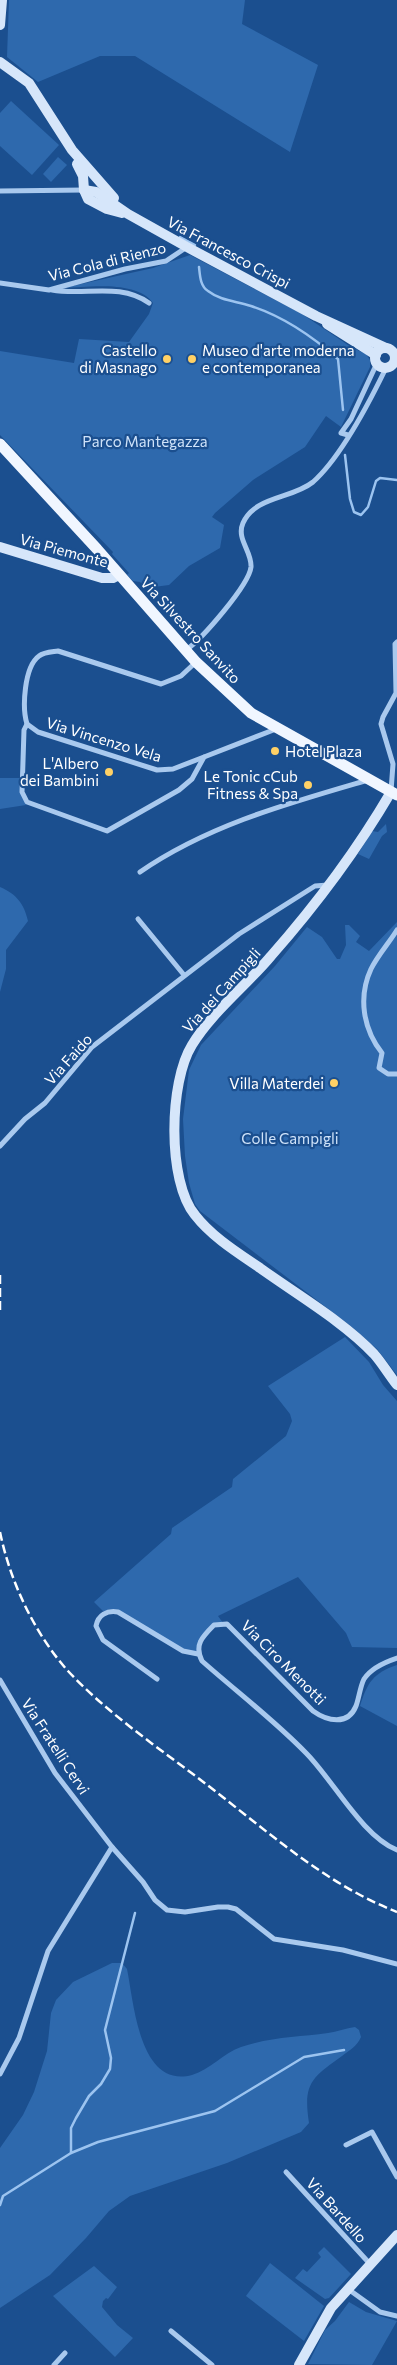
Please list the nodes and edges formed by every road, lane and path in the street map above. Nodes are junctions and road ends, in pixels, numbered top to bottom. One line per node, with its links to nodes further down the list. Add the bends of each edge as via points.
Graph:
1 (2, 0): 2 (street)
2 (0, 25)
3 (0, 62): 4 (street, Via Francesco Crispi, via 29,83)
4 (72, 150): 5 (street, Via Francesco Crispi, via 83,176); 7 (street, Via Francesco Crispi)
5 (84, 190): 6 (street); 7 (street, Via Francesco Crispi, via 91,201)
6 (0, 191)
7 (128, 214): 8 (street, Via Francesco Crispi)
8 (187, 248): 10 (street, Via Cola di Rienzo, via 166,261); 12 (street, Via Francesco Crispi, via 316,316)
9 (0, 283): 10 (street, Via Cola di Rienzo)
10 (49, 290): 11 (street, via 115,290)
11 (149, 303)
12 (388, 359): 13 (street, via 366,408); 13 (street, via 341,433)
13 (348, 435): 18 (street, via 314,481 265,503 250,514 243,524 241,536 250,561 249,575 205,634)
14 (0, 444): 16 (main road, Via Silvestro Sanvito)
15 (0, 548): 16 (street, Via Piemonte, via 102,578)
16 (120, 575): 18 (main road, Via Silvestro Sanvito)
17 (397, 642): 24 (street, via 396,693 382,724 393,764)
18 (186, 650): 19 (main road, Via Silvestro Sanvito)
19 (196, 662): 20 (street, Via Vincenzo Vela, via 181,676 161,684 58,651 48,652 34,661 30,669 23,707); 21 (main road, Via Silvestro Sanvito, via 251,713)
20 (27, 724): 22 (street, Via Vincenzo Vela, via 38,732 157,770 174,769); 22 (street, Via Vincenzo Vela, via 24,730 22,792 27,802 107,831 179,790 192,779)
21 (276, 729): 22 (street, Via Vincenzo Vela); 23 (main road, Via Silvestro Sanvito)
22 (204, 757)
23 (368, 780): 24 (main road, Via Silvestro Sanvito); 25 (street, via 199,836)
24 (394, 793): 26 (street, Via dei Campigli)
25 (140, 872)
26 (329, 885): 29 (street, Via Faido, via 314,886 239,934); 32 (street, Via dei Campigli, via 192,1045 182,1068 177,1097 175,1148 186,1198 208,1230 350,1332 374,1354)
27 (138, 919): 29 (street)
28 (397, 930): 30 (street, via 372,968 365,984 363,1007 367,1028 382,1054 379,1068 388,1074)
29 (184, 975): 31 (street, Via Faido, via 91,1048 45,1103)
30 (397, 1074)
31 (0, 1146)
32 (397, 1384)
33 (198, 1654): 34 (street, Via Ciro Menotti, via 201,1638 214,1625 227,1624 313,1711 323,1718 337,1720 345,1719 356,1707 364,1680 374,1668); 35 (street, via 183,1650 118,1612 108,1612 100,1617 96,1626 103,1640); 38 (street, via 305,1752 327,1775 362,1822)
34 (397, 1658)
35 (157, 1679)
36 (0, 1680): 37 (street, Via Fratelli Cervi, via 54,1772)
37 (112, 1848): 39 (street, Via Fratelli Cervi, via 167,1910 185,1912 228,1907 274,1939 343,1950); 40 (street, via 48,1951 19,2038)
38 (397, 1850)
39 (397, 1964)
40 (0, 2074)
41 (346, 2145): 43 (street, via 372,2132)
42 (286, 2172): 45 (street, Via Bardello)
43 (397, 2177)
44 (397, 2236): 45 (street)
45 (370, 2264): 46 (street)
46 (347, 2289): 47 (street, via 380,2312); 52 (street, via 322,2322)
47 (397, 2316)
48 (171, 2331): 51 (street)
49 (65, 2353): 50 (street)
50 (54, 2365)
51 (212, 2365)
52 (299, 2365)

